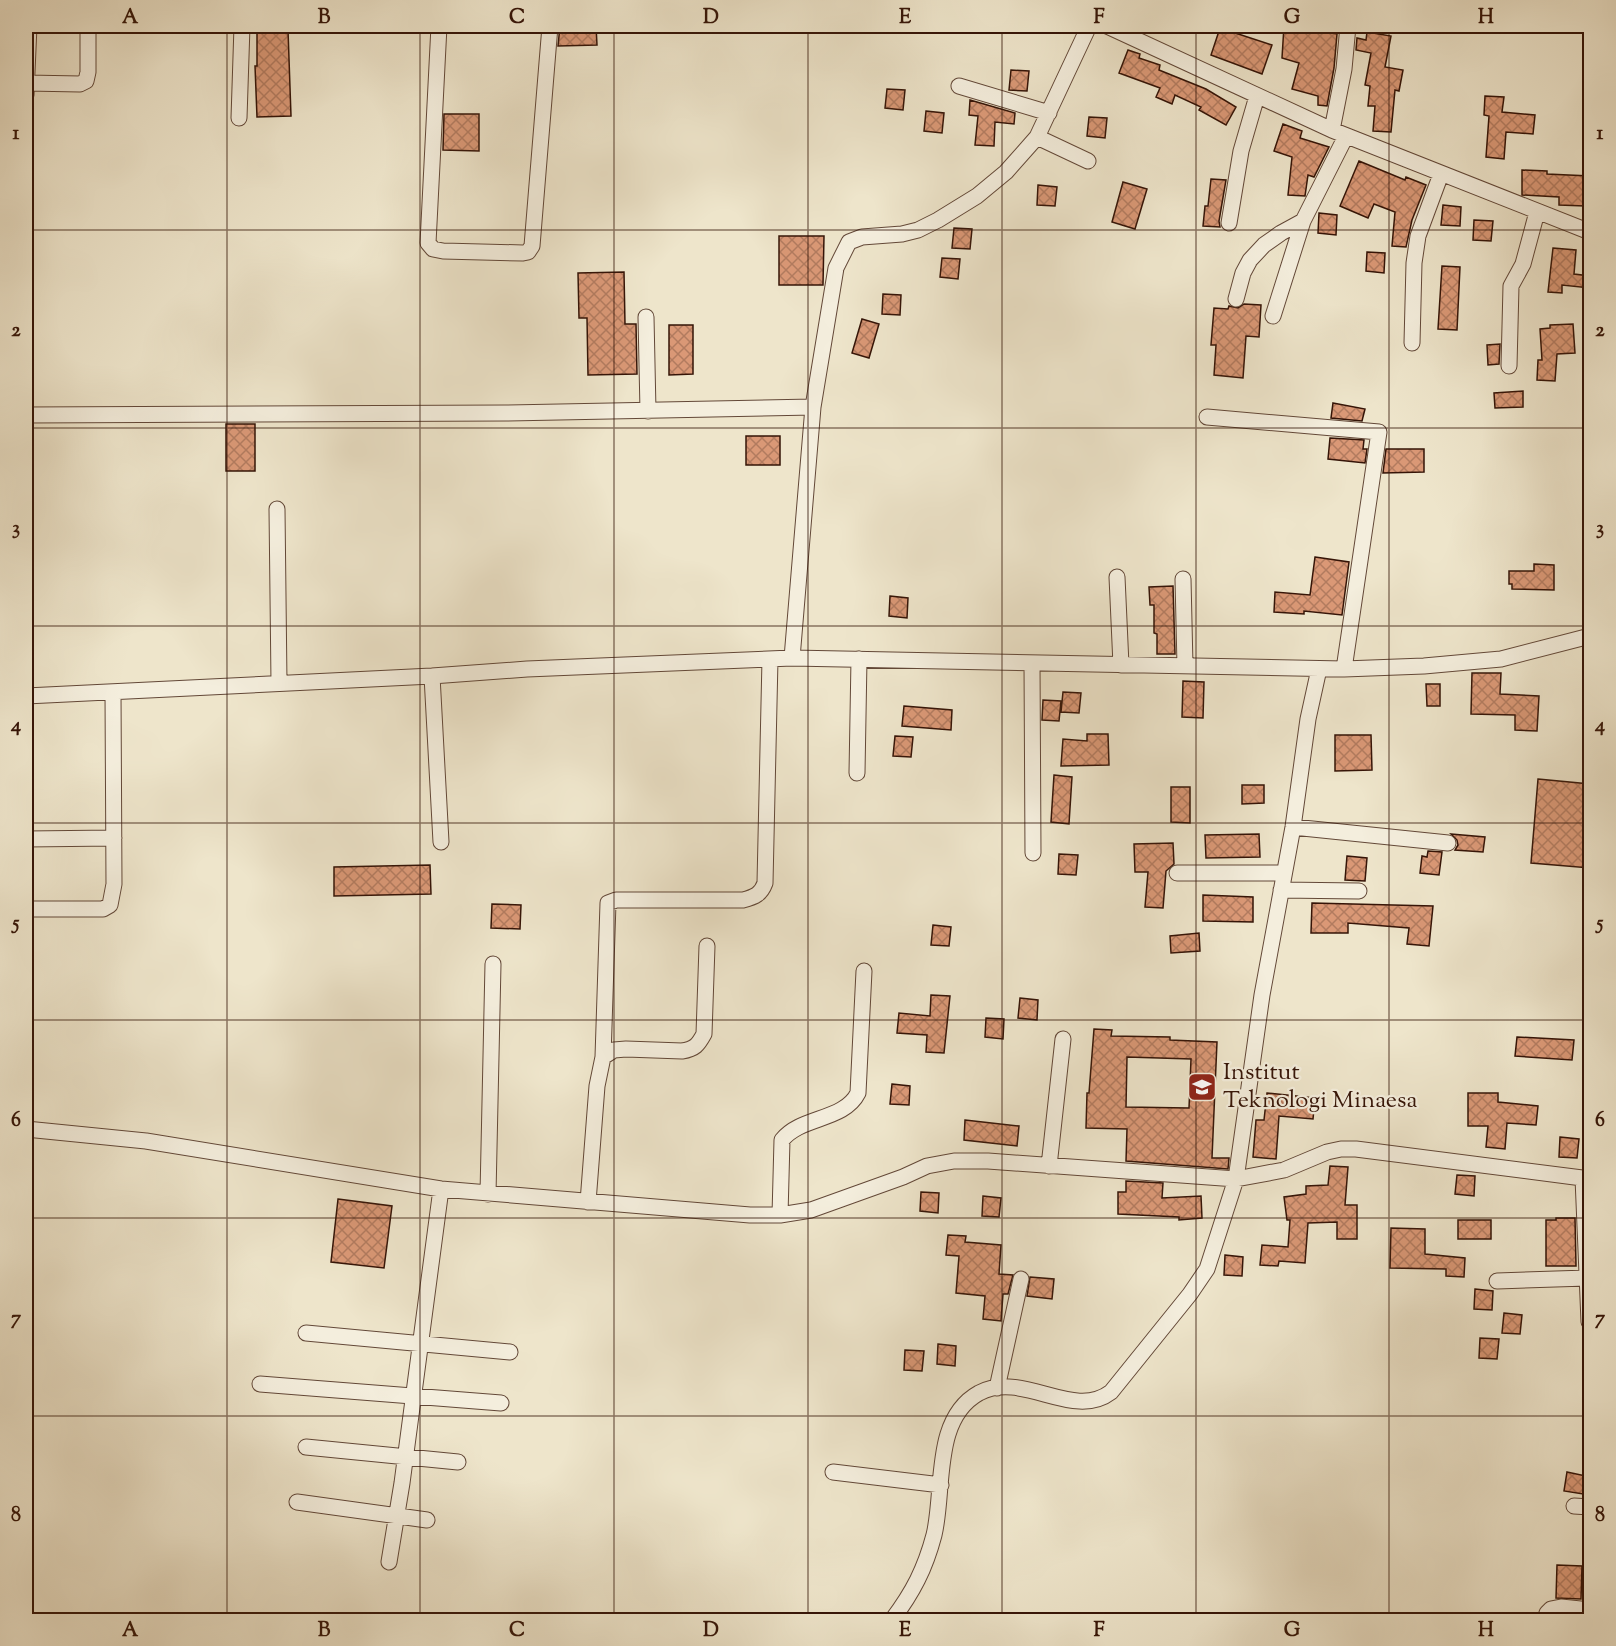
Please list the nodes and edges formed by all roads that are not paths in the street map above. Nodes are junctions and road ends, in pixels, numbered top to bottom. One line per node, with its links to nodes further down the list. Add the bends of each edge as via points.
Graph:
1 (29, 26): 10 (street)
2 (88, 26): 10 (street, via 86,81)
3 (243, 26): 13 (street)
4 (439, 26): 5 (street, via 428,243 433,249 523,253 532,246)
5 (550, 26)
6 (1089, 26): 12 (street)
7 (1107, 26): 11 (street)
8 (1348, 26): 14 (street)
9 (959, 86): 12 (street)
10 (26, 88)
11 (1257, 96): 14 (street); 20 (street, via 1241,151)
12 (1049, 113): 15 (street)
13 (239, 118)
14 (1339, 133): 17 (street); 19 (street)
15 (1037, 137): 16 (street); 27 (street, via 1006,172 938,220 902,234 862,237 849,242 836,268)
16 (1088, 161)
17 (1441, 174): 18 (street); 25 (street, via 1418,236)
18 (1537, 212): 21 (street); 26 (street, via 1523,264 1511,286)
19 (1303, 221): 22 (street, via 1264,245 1250,260); 23 (street)
20 (1229, 223)
21 (1590, 232)
22 (1236, 299)
23 (1273, 316)
24 (646, 317): 28 (street)
25 (1412, 343)
26 (1509, 366)
27 (813, 407): 28 (street); 35 (street)
28 (648, 411): 29 (street)
29 (26, 415)
30 (1207, 417): 42 (street, via 1379,432)
31 (277, 509): 44 (street)
32 (1117, 577): 39 (street)
33 (1183, 579): 40 (street)
34 (1590, 636): 42 (street, via 1501,659)
35 (792, 658): 36 (street); 37 (street)
36 (770, 659): 43 (street); 63 (street, via 762,891 743,900 608,903)
37 (859, 659): 38 (street); 47 (street)
38 (1032, 663): 39 (street); 53 (street)
39 (1121, 665): 40 (street)
40 (1185, 666): 41 (street)
41 (1319, 669): 42 (street); 48 (street)
42 (1344, 669)
43 (432, 676): 44 (street); 51 (street)
44 (279, 683): 45 (street)
45 (113, 692): 46 (street); 49 (street)
46 (26, 696)
47 (857, 773)
48 (1293, 827): 52 (street); 55 (street)
49 (114, 838): 50 (street); 58 (street, via 110,905 103,909)
50 (26, 839)
51 (441, 842)
52 (1448, 843)
53 (1033, 852)
54 (1178, 873): 55 (street)
55 (1284, 873): 56 (street)
56 (1281, 890): 57 (street); 66 (street)
57 (1359, 891)
58 (26, 909)
59 (707, 946): 63 (street, via 704,1034 699,1044 682,1051 614,1050)
60 (493, 964): 69 (street)
61 (864, 971): 71 (street, via 858,1093 849,1105 795,1129 782,1140)
62 (1063, 1039): 65 (street)
63 (603, 1057): 70 (street)
64 (26, 1129): 68 (street, via 146,1141)
65 (1049, 1166): 66 (street); 71 (street, via 988,1161 936,1164 810,1210)
66 (1236, 1179): 67 (street, via 1284,1170 1327,1152 1356,1149); 80 (street, via 1207,1269 1111,1392 1102,1399 1083,1402 1027,1388)
67 (1586, 1179): 72 (street)
68 (441, 1189): 69 (street); 77 (street)
69 (488, 1194): 70 (street)
70 (588, 1202): 71 (street)
71 (780, 1215)
72 (1587, 1278): 74 (street); 75 (street)
73 (1021, 1279): 80 (street)
74 (1497, 1281)
75 (1589, 1322)
76 (306, 1333): 77 (street)
77 (420, 1344): 78 (street); 81 (street)
78 (510, 1352)
79 (260, 1384): 81 (street)
80 (997, 1388): 87 (street, via 964,1403 951,1422)
81 (413, 1397): 82 (street); 84 (street)
82 (501, 1403)
83 (306, 1447): 84 (street)
84 (405, 1458): 85 (street); 91 (street)
85 (458, 1462)
86 (833, 1472): 87 (street)
87 (940, 1485): 95 (street, via 925,1566 912,1594)
88 (297, 1502): 91 (street)
89 (1574, 1506): 90 (street)
90 (1590, 1507)
91 (396, 1517): 92 (street); 93 (street)
92 (427, 1520)
93 (389, 1562)
94 (1590, 1610): 96 (street, via 1551,1609)
95 (892, 1620)
96 (1545, 1620)

